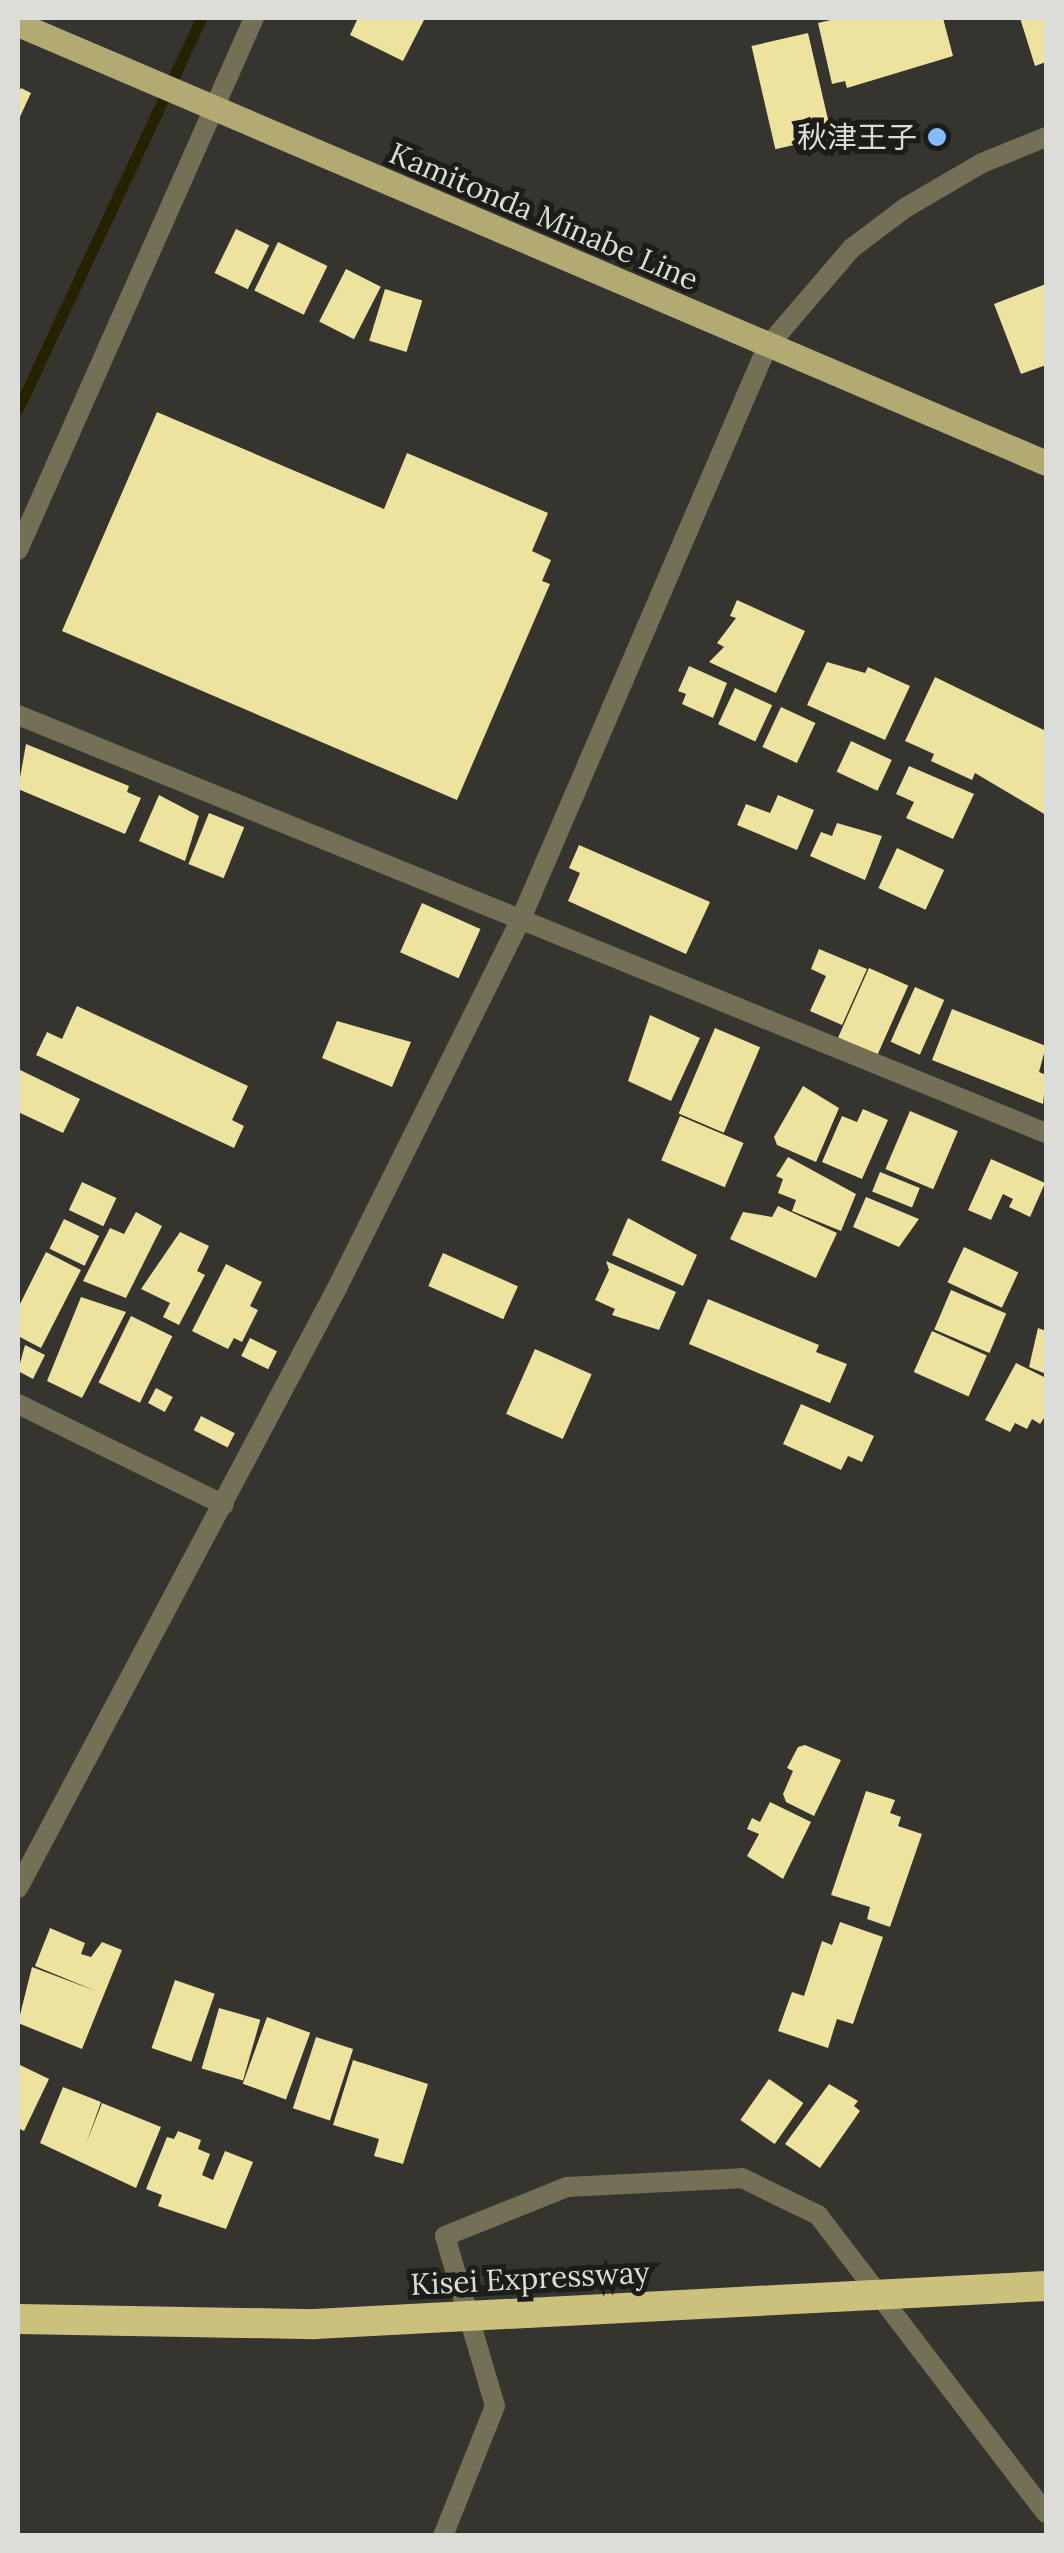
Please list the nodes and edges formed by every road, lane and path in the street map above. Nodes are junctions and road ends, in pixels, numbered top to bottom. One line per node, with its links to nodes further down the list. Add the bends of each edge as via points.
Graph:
1 (254, 18): 3 (street)
2 (18, 24): 3 (main road, Kamitonda Minabe Line)
3 (214, 109): 5 (main road, Kamitonda Minabe Line); 7 (street)
4 (1046, 137): 5 (street, via 982,163 904,208 805,296)
5 (768, 348): 6 (main road, Kamitonda Minabe Line); 9 (street)
6 (1046, 463)
7 (18, 550)
8 (18, 715): 9 (street)
9 (520, 921): 10 (street); 12 (street)
10 (1046, 1133)
11 (18, 1404): 12 (street)
12 (224, 1504): 13 (street)
13 (18, 1888)
14 (1046, 2286): 15 (highway, Kisei Expressway, bridge, via 316,2324)
15 (18, 2319)
16 (1046, 2514): 17 (street, via 818,2215 742,2178 567,2187 445,2236 494,2406)
17 (443, 2536)

